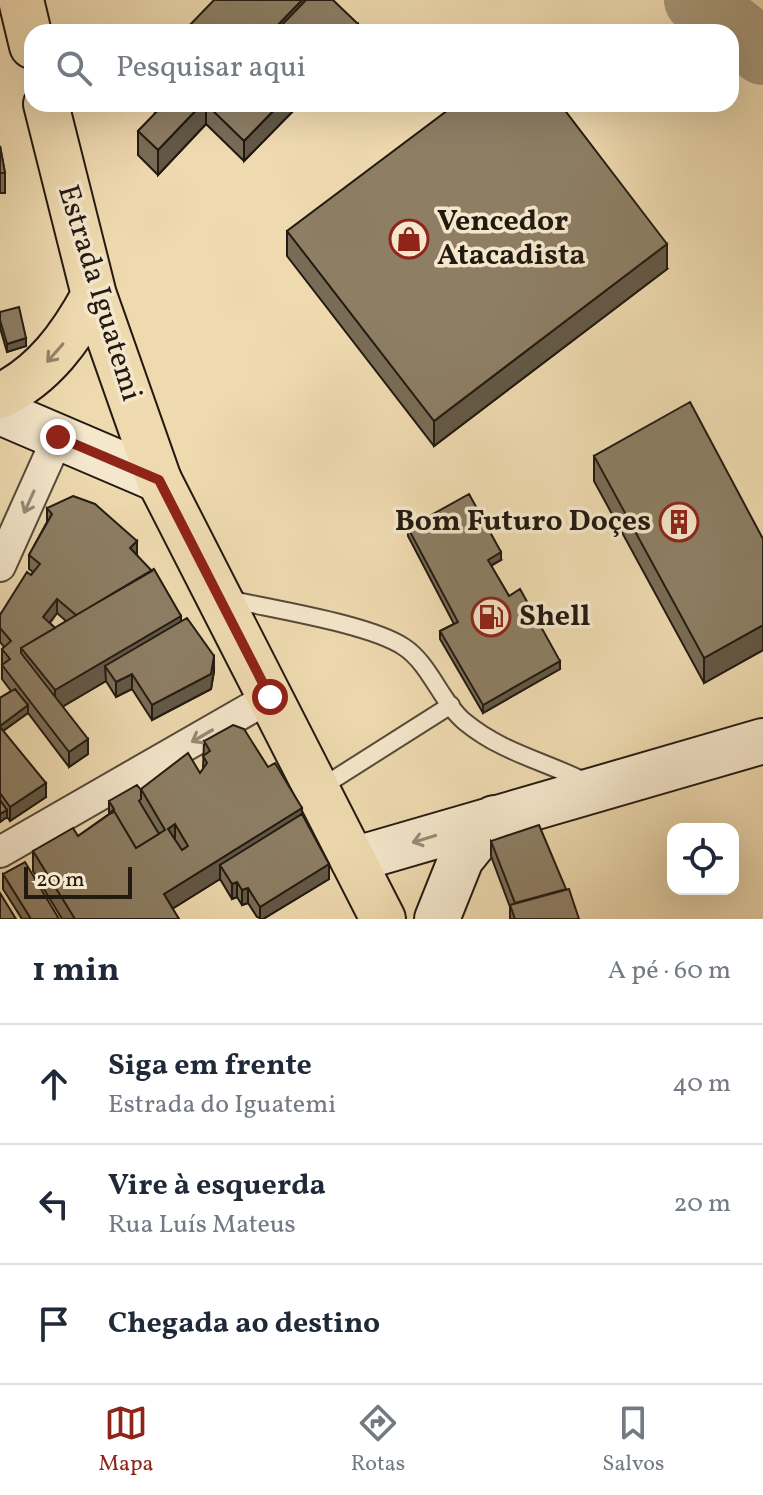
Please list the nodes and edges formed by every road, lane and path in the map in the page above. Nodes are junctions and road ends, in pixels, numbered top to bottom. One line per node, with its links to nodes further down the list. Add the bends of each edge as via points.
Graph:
1 (21, 0): 2 (main road)
2 (27, 24)
3 (48, 112): 4 (main road, Estrada Iguatemi)
4 (94, 295): 5 (main road, one-way to 5, via 77,327 45,365); 8 (main road, Estrada Iguatemi)
5 (0, 396)
6 (0, 412): 7 (street)
7 (58, 437): 8 (street); 9 (street, one-way to 9)
8 (159, 480): 10 (main road, Estrada Iguatemi)
9 (0, 566)
10 (219, 597): 11 (main road, Estrada Iguatemi); 12 (lane, via 378,635 406,648)
11 (270, 697): 15 (main road, Estrada Iguatemi); 17 (street, one-way to 17)
12 (451, 705): 14 (lane, via 508,752 550,763); 15 (lane)
13 (763, 741): 14 (street)
14 (598, 788): 16 (street)
15 (317, 790): 18 (main road, Estrada Iguatemi)
16 (494, 818): 18 (street, one-way to 18); 20 (street, via 461,859)
17 (0, 852)
18 (353, 860): 19 (main road, Estrada Iguatemi)
19 (383, 919)
20 (437, 919)

